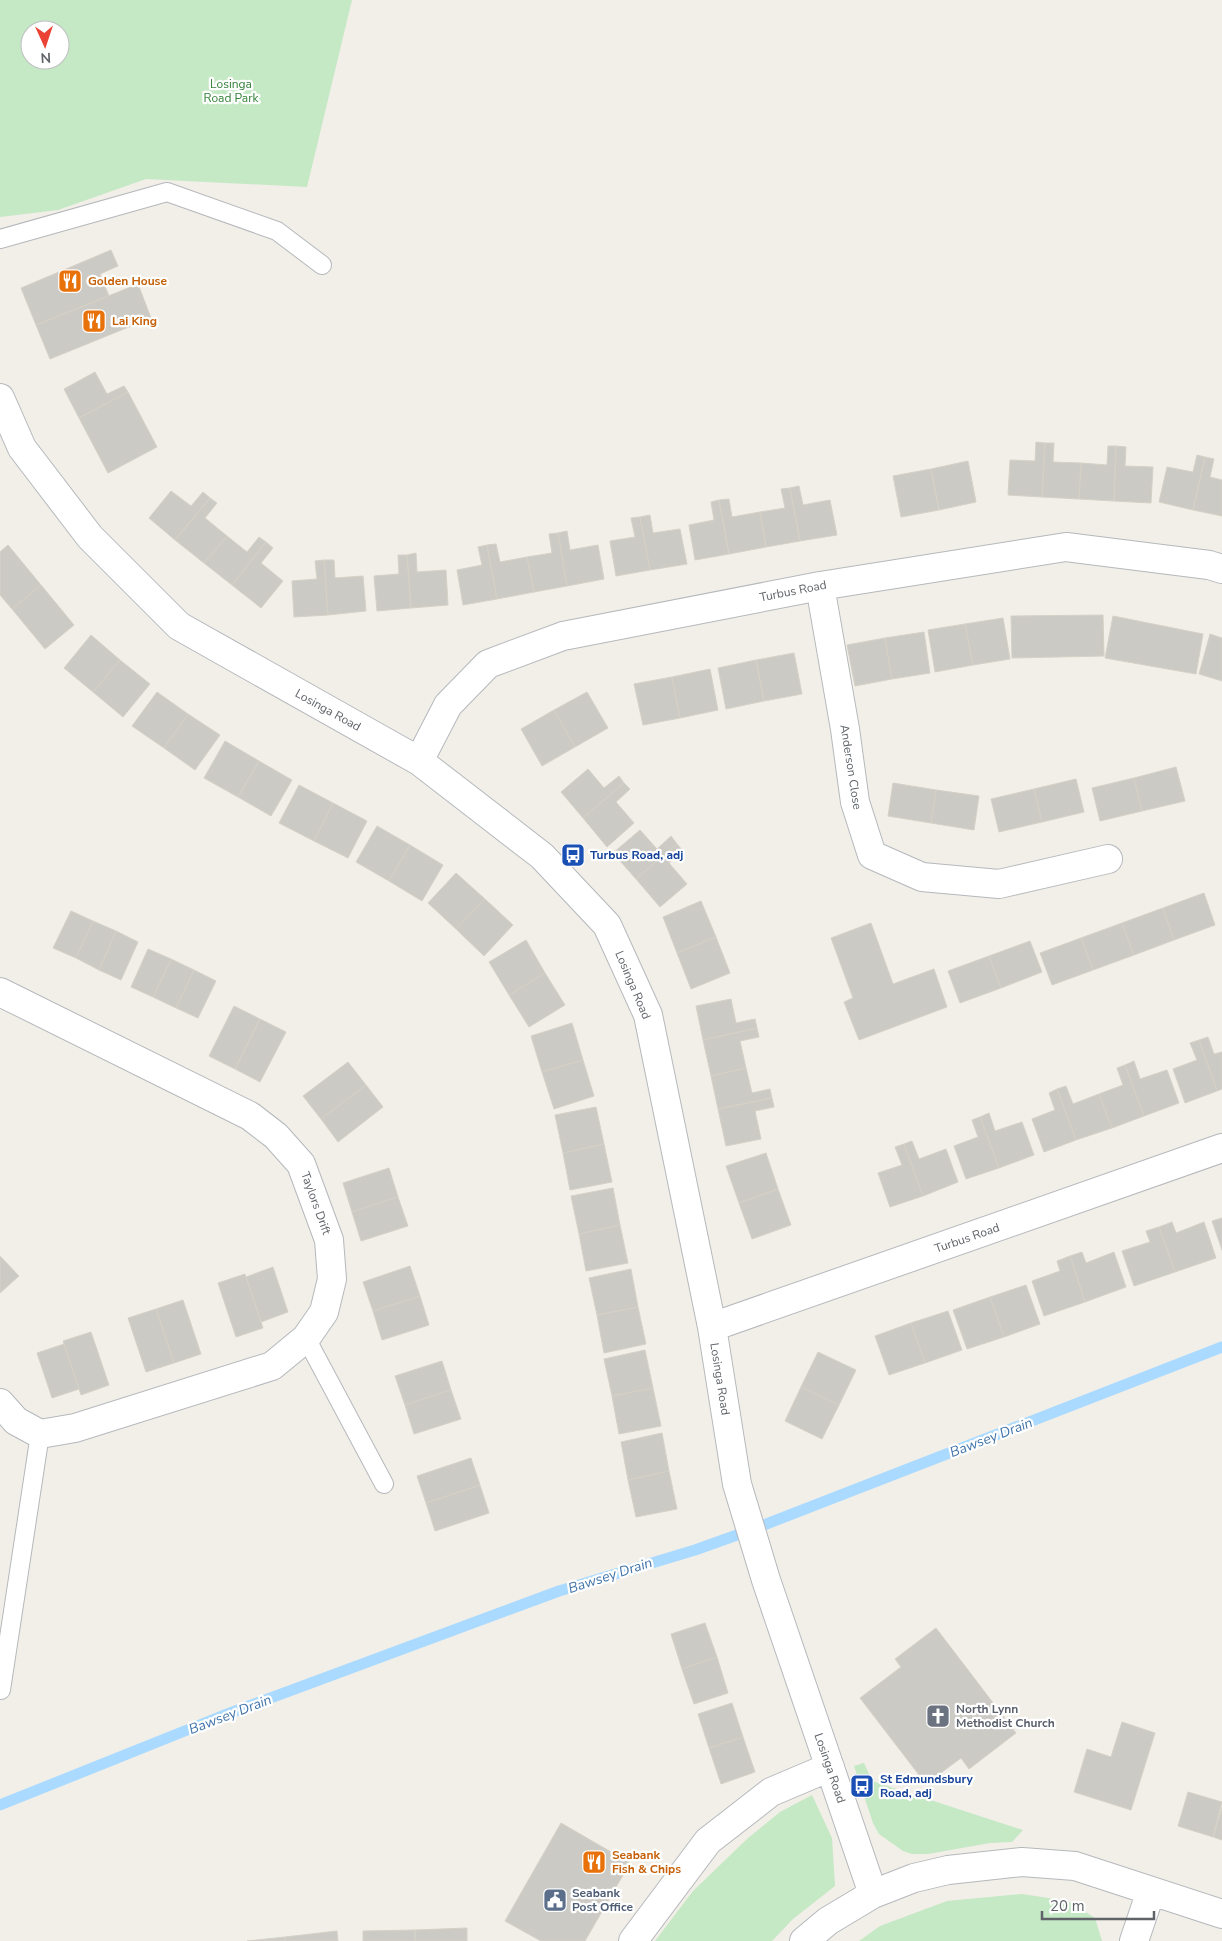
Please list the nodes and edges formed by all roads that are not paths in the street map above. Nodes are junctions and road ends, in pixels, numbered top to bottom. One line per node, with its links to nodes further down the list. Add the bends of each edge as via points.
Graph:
1 (0, 240): 2 (lane, via 167,192 277,231)
2 (322, 265)
3 (0, 398): 6 (street, Losinga Road, via 22,448 90,536 179,626)
4 (1222, 569): 5 (street, Turbus Road, via 1066,547)
5 (820, 586): 6 (street, Turbus Road, via 563,636 488,664 448,705); 7 (street, Anderson Close, via 855,802 872,855 922,877 998,884)
6 (419, 762): 10 (street, Losinga Road, via 542,856 607,925 648,1015)
7 (1108, 859)
8 (0, 992): 11 (street, Taylors Drift, via 250,1116 276,1136 301,1164 329,1240 332,1279 324,1312)
9 (1222, 1148): 10 (street, Turbus Road)
10 (712, 1327): 16 (street, Losinga Road, via 736,1484)
11 (306, 1338): 13 (street, Taylors Drift, via 272,1366 75,1428); 14 (lane)
12 (0, 1403): 13 (street, via 16,1420)
13 (40, 1434): 15 (lane)
14 (384, 1484)
15 (1, 1690)
16 (830, 1767): 18 (street, Losinga Road); 20 (street, via 771,1792 708,1841)
17 (1151, 1891): 18 (street, via 1075,1866 1022,1862 948,1870 914,1878); 19 (street); 22 (street)
18 (873, 1894): 21 (street)
19 (1222, 1914)
20 (634, 1941)
21 (804, 1941)
22 (1134, 1941)

